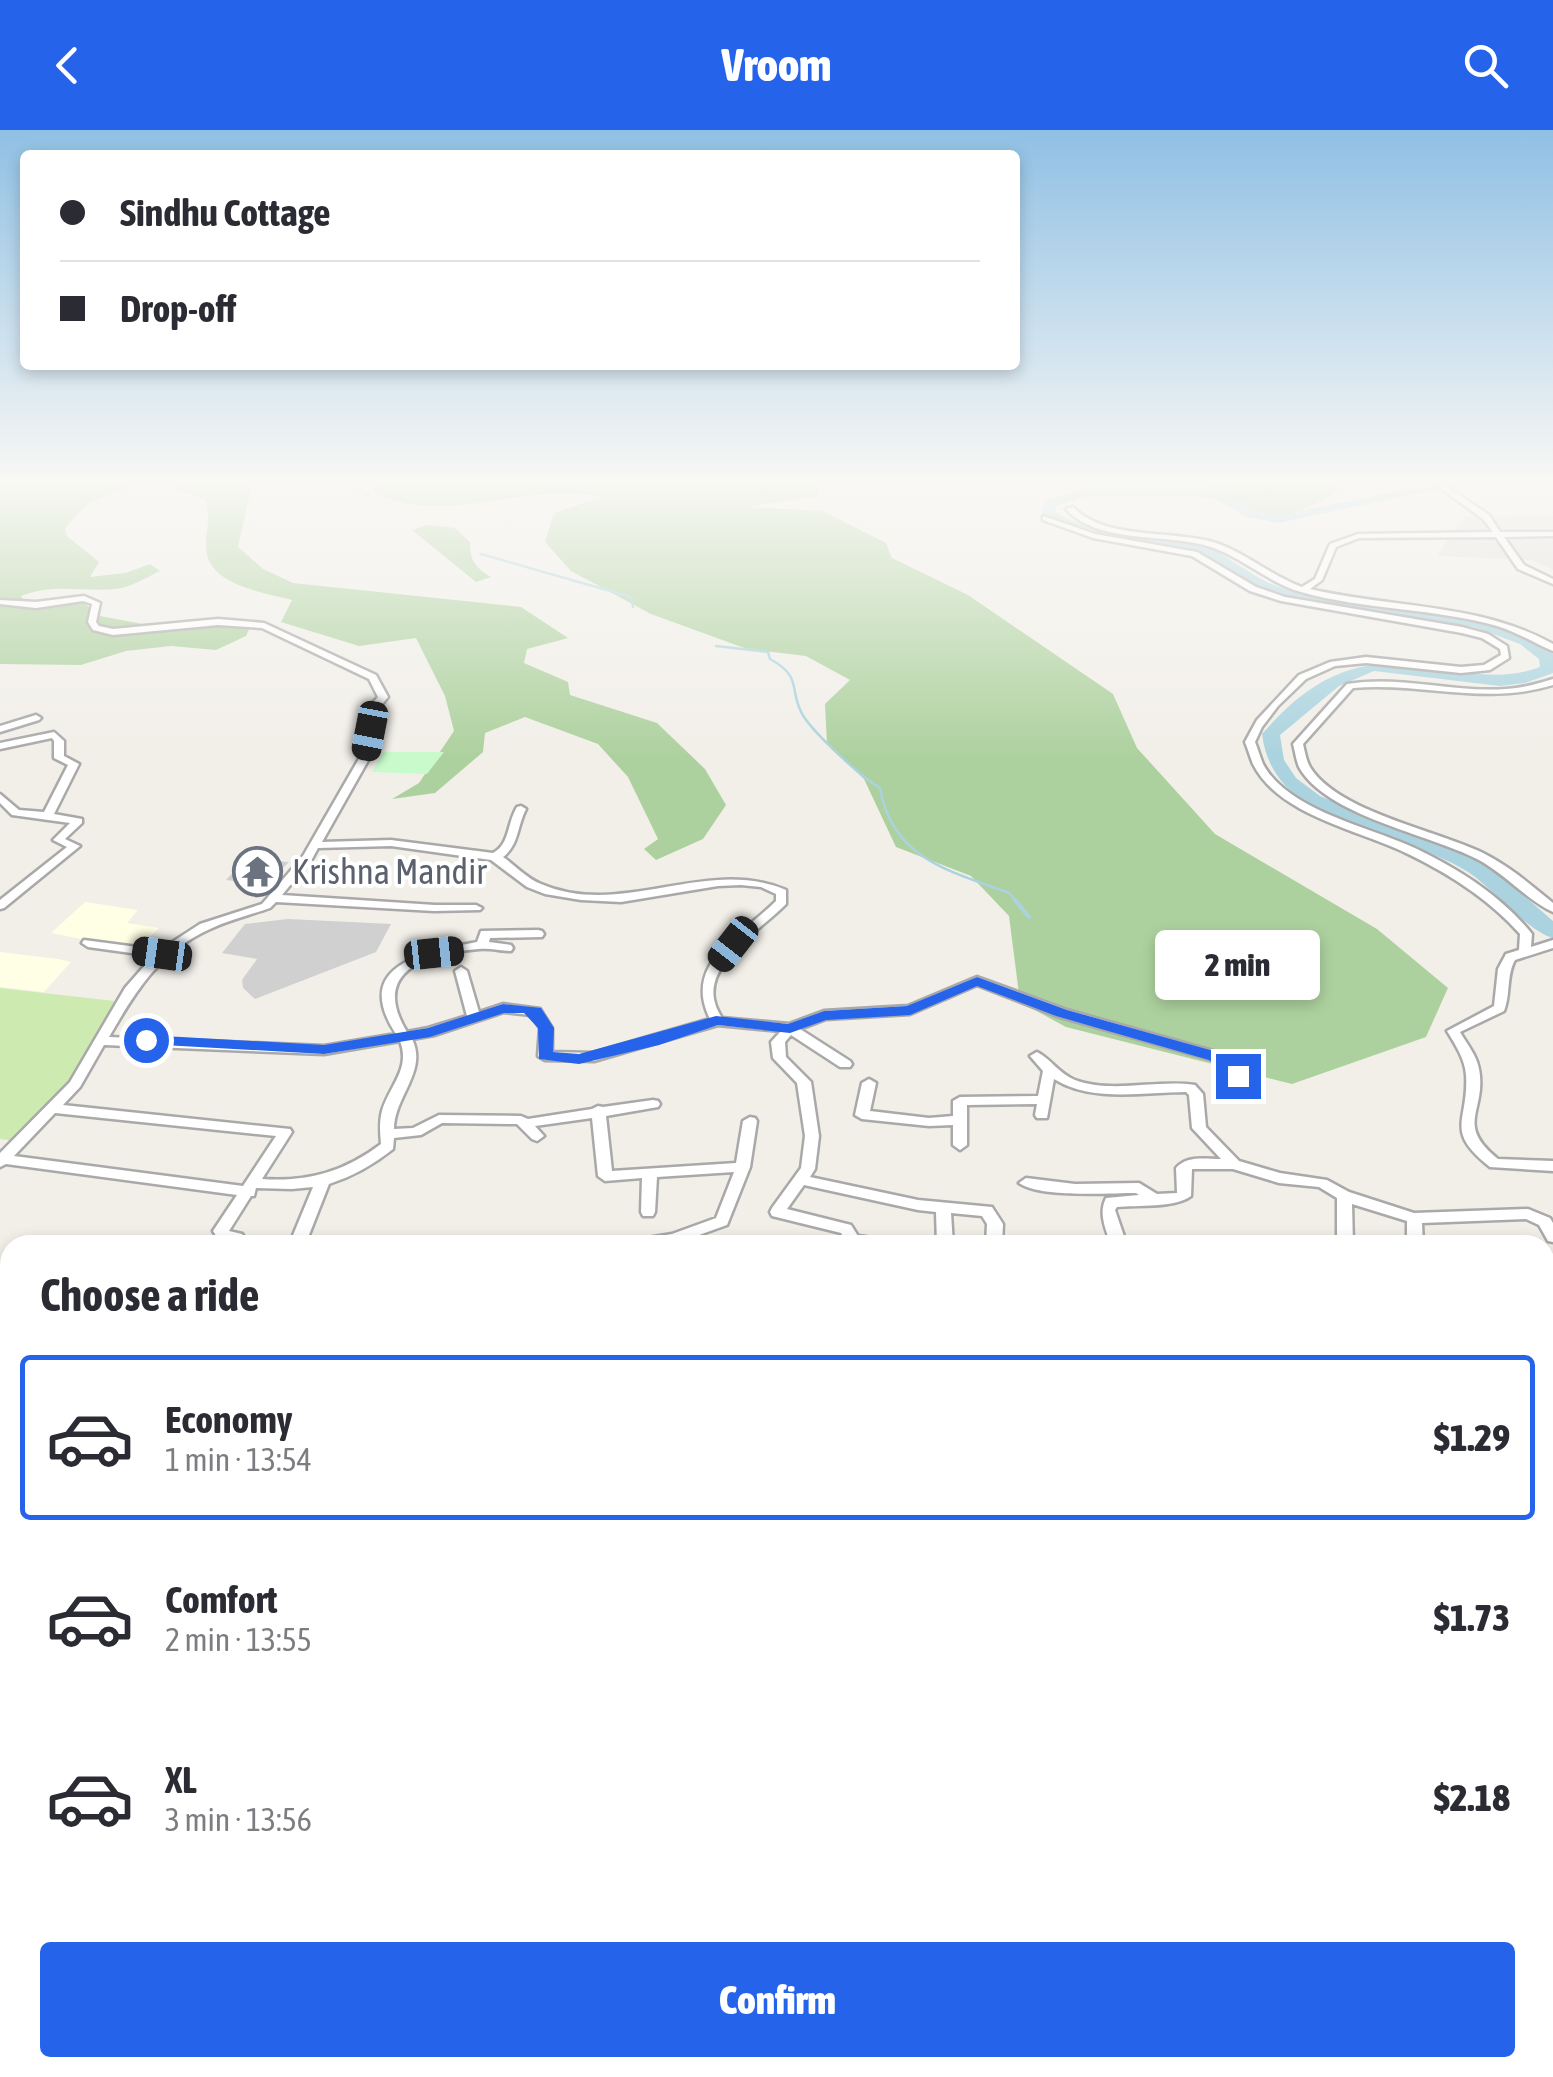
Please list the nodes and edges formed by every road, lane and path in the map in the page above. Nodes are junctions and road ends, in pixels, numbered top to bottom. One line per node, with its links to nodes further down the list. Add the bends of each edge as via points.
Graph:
1 (1230, 575): 7 (street, via 1284,599)
2 (1267, 575): 4 (street)
3 (1320, 575): 4 (street)
4 (1304, 590): 6 (street)
5 (0, 602): 16 (street, via 36,606 84,598 96,603 96,628 113,632 218,622 264,626 373,677 383,698 374,707 365,757)
6 (1505, 626): 7 (street); 8 (street)
7 (1486, 635): 28 (street, via 1506,652 1494,666 1456,669 1382,659 1314,668 1282,692 1250,742 1260,773 1289,795 1332,820 1428,858 1490,901 1526,934)
8 (1553, 648)
9 (1553, 682): 21 (street, via 1495,692 1397,682 1350,686 1298,744 1310,778 1341,800 1478,855)
10 (36, 718): 11 (street)
11 (0, 729)
12 (0, 746): 15 (street, via 54,735 59,740 59,758 72,760)
13 (0, 797): 15 (street, via 16,813)
14 (521, 808): 17 (street, via 510,845)
15 (48, 816): 19 (street, via 78,821 58,840 75,846)
16 (317, 845): 17 (street, via 391,844); 18 (street)
17 (494, 856): 31 (street, via 527,882 600,899 740,880 782,892 782,902 733,944 704,986)
18 (274, 898): 20 (street); 27 (street, via 182,938)
19 (0, 906)
20 (476, 908)
21 (1553, 909)
22 (538, 934): 24 (street, via 485,934)
23 (88, 944): 27 (street)
24 (482, 945): 26 (street); 33 (street, via 424,954 392,976 386,1000)
25 (1551, 945): 28 (street)
26 (507, 948)
27 (162, 954): 34 (street, via 131,988)
28 (1525, 954): 50 (street, via 1503,966 1500,1008 1454,1031 1473,1073 1465,1120 1468,1138 1495,1164)
29 (461, 971): 30 (street)
30 (474, 1017): 31 (street, via 503,1008 535,1012 546,1028 545,1056 579,1059); 33 (street)
31 (716, 1021): 32 (street)
32 (790, 1028): 36 (street); 39 (street, via 824,1015 910,1010 966,984 986,982 1062,1013 1215,1056); 52 (street, via 777,1053 804,1082 812,1136)
33 (406, 1036): 34 (street, via 324,1050); 45 (street, via 410,1066 389,1108)
34 (101, 1042): 41 (street)
35 (1038, 1056): 37 (street)
36 (845, 1064)
37 (1048, 1074): 44 (street, via 1042,1108 960,1101); 48 (street, via 1081,1088 1190,1088 1200,1128)
38 (868, 1084): 44 (street, via 862,1115)
39 (1246, 1089)
40 (653, 1104): 42 (street)
41 (54, 1108): 47 (street); 55 (street, via 286,1132)
42 (598, 1110): 45 (street, via 533,1130 439,1119 416,1132); 51 (street, via 605,1176)
43 (750, 1120): 49 (street)
44 (960, 1120): 46 (street)
45 (387, 1134): 54 (street, via 388,1146 370,1161)
46 (960, 1145)
47 (2, 1161): 55 (street)
48 (1234, 1164): 56 (street, via 1322,1183); 57 (street, via 1189,1164 1184,1196)
49 (743, 1166): 51 (street); 63 (street, via 722,1221)
50 (1553, 1166)
51 (650, 1174): 59 (street)
52 (802, 1180): 58 (street); 64 (street, via 780,1214)
53 (1026, 1183): 57 (street, via 1139,1188)
54 (322, 1184): 55 (street); 62 (street)
55 (252, 1187): 61 (street)
56 (1344, 1196): 60 (street); 68 (street)
57 (1152, 1198): 67 (street, via 1108,1206)
58 (943, 1207): 65 (street); 66 (street, via 987,1210)
59 (648, 1212)
60 (1414, 1218): 69 (street); 70 (street, via 1528,1214 1545,1222)
61 (224, 1235)
62 (301, 1235)
63 (685, 1235)
64 (850, 1235)
65 (945, 1235)
66 (997, 1235)
67 (1115, 1235)
68 (1345, 1235)
69 (1415, 1235)
70 (1552, 1235)

